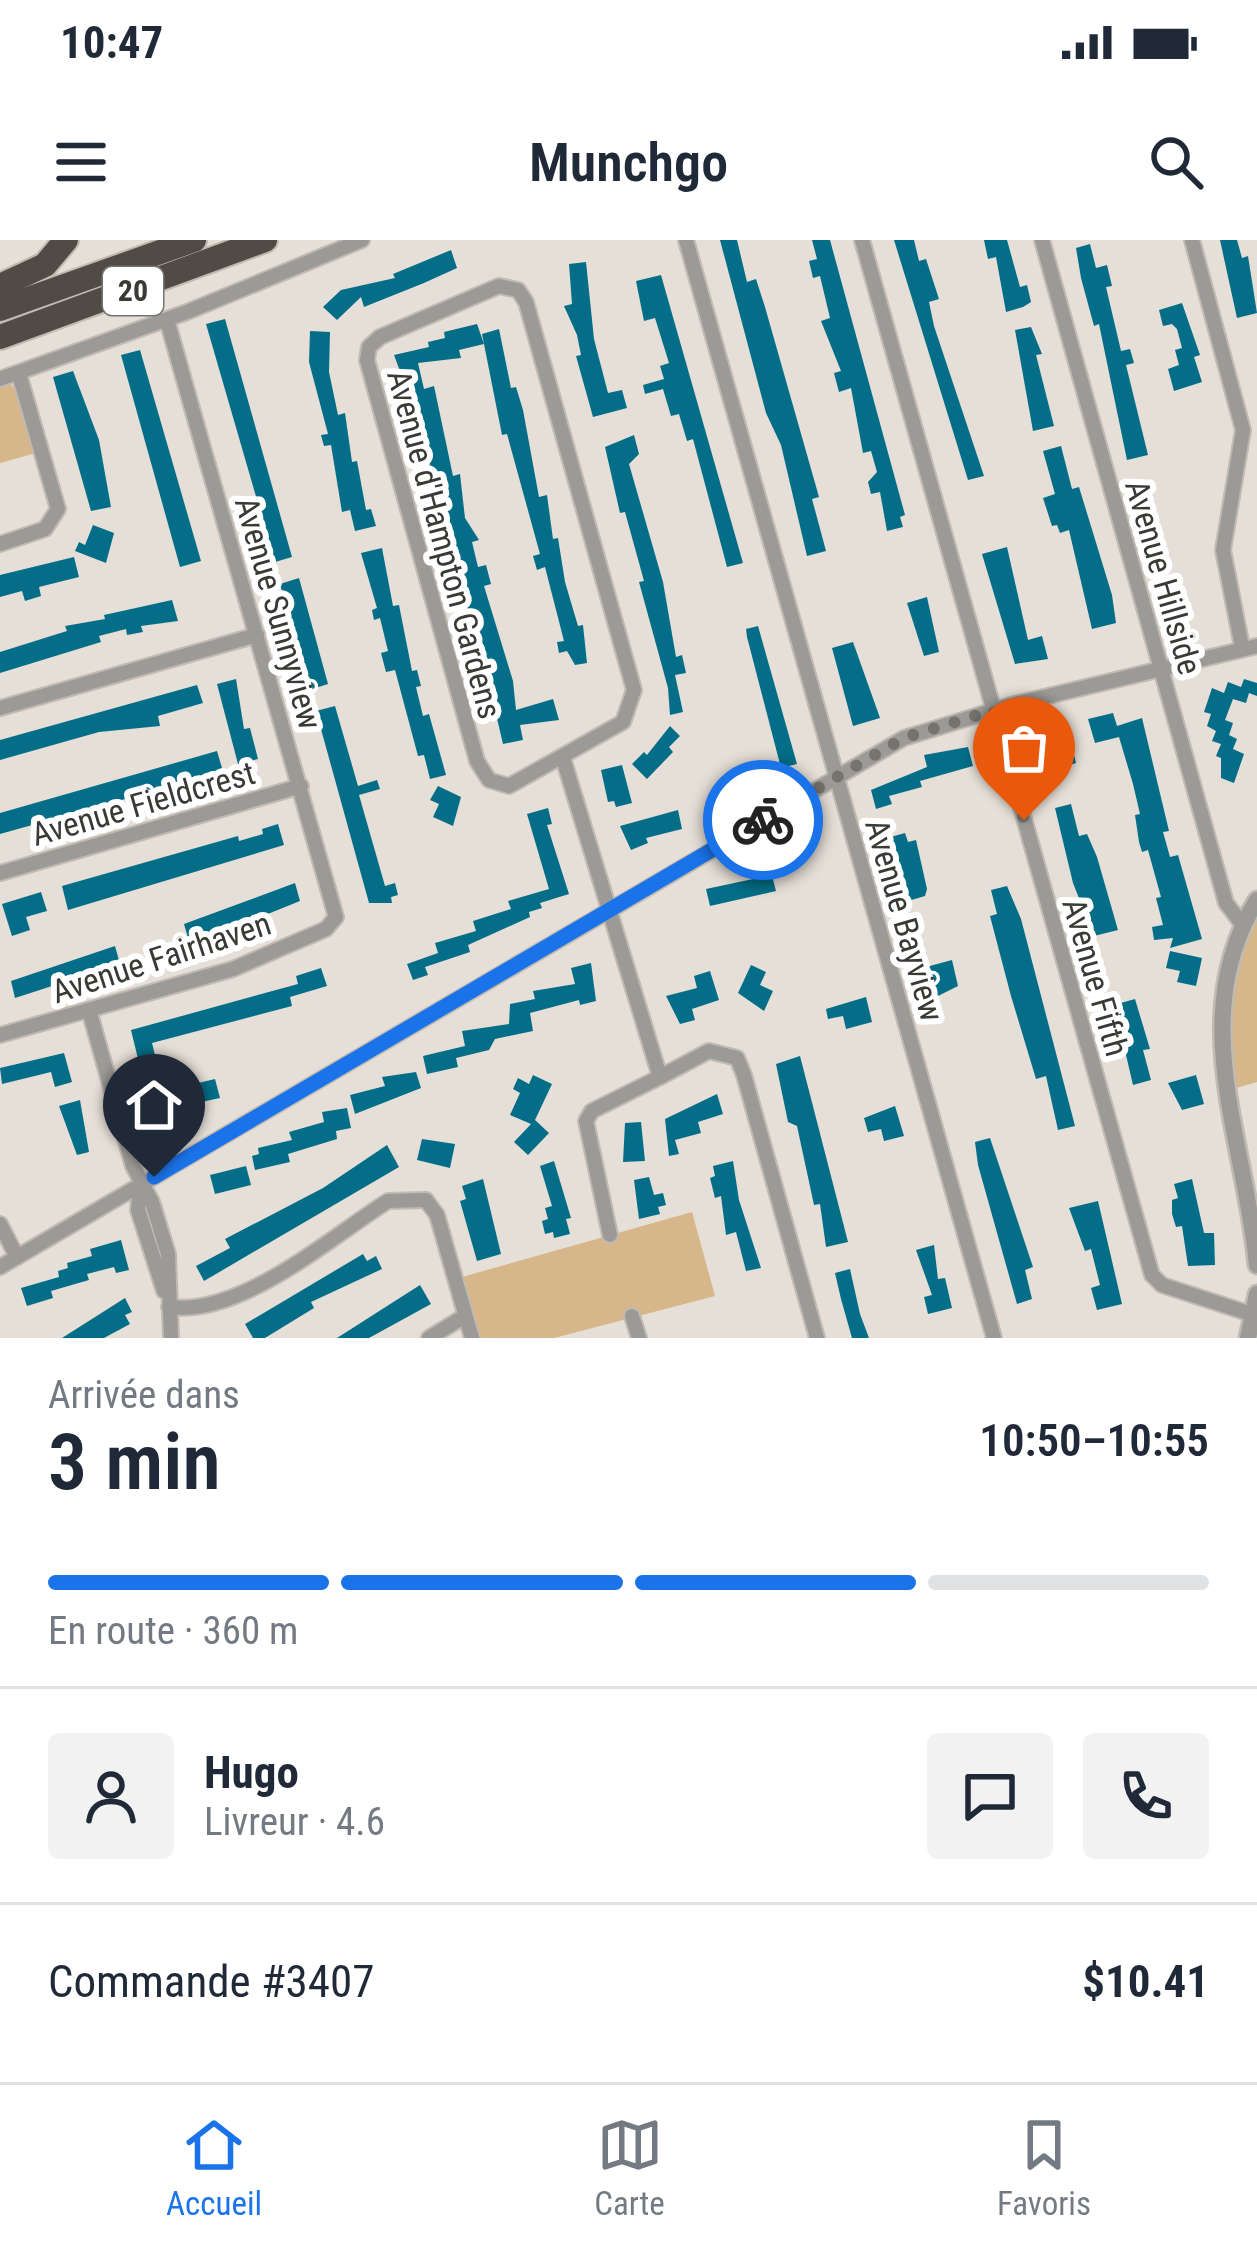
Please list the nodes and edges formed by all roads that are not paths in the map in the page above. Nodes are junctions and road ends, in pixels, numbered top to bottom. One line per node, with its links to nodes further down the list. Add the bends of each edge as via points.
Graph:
1 (66, 240): 9 (highway, via 45,265)
2 (194, 240): 10 (highway, 20)
3 (265, 240): 12 (highway, 20)
4 (362, 240): 11 (street)
5 (686, 240): 22 (street, Avenue Bayview)
6 (862, 240): 20 (street, Avenue Fifth)
7 (1042, 240): 18 (street, Avenue Hillside)
8 (1192, 240): 17 (street, via 1243,430 1223,550)
9 (0, 286)
10 (0, 309)
11 (166, 320): 13 (street); 16 (street, Avenue Sunnyview)
12 (0, 337)
13 (19, 374): 14 (street); 15 (street, via 58,509 45,529)
14 (0, 379)
15 (0, 544)
16 (257, 635): 19 (street); 23 (street, Avenue Sunnyview)
17 (1249, 647): 18 (street)
18 (1161, 668): 20 (street); 28 (street, Avenue Hillside, via 1226,903)
19 (0, 709)
20 (993, 710): 22 (street, via 916,733); 40 (street, Avenue Fifth, via 1152,1275)
21 (563, 758): 21 (street, Avenue d'Hampton Gardens, via 628,717 634,690 526,302 518,290 499,286 380,337 367,360 480,768 509,786); 26 (street)
22 (837, 777): 26 (street); 48 (street, Avenue Bayview)
23 (301, 786): 24 (street, Avenue Fieldcrest); 27 (street, Avenue Sunnyview)
24 (0, 872)
25 (1257, 900): 28 (street)
26 (608, 911): 31 (street); 32 (street)
27 (334, 922): 29 (street, Avenue Fairhaven, via 233,969)
28 (1242, 924): 36 (street, via 1220,1064)
29 (89, 1010): 30 (street, Avenue Fairhaven); 32 (street)
30 (0, 1035)
31 (660, 1077): 34 (street, via 586,1121); 47 (street, via 709,1051 737,1058)
32 (140, 1185): 35 (street); 39 (street, via 168,1254)
33 (0, 1224): 35 (street)
34 (610, 1235)
35 (16, 1257): 37 (street)
36 (1257, 1265)
37 (0, 1267)
38 (1257, 1294): 40 (street)
39 (169, 1307): 41 (street, via 194,1310 235,1298 388,1201 407,1197 426,1200 437,1215); 43 (street)
40 (1254, 1315): 49 (street)
41 (465, 1316): 44 (street); 45 (street)
42 (632, 1316): 46 (street)
43 (172, 1338)
44 (429, 1338)
45 (472, 1338)
46 (639, 1338)
47 (817, 1338)
48 (994, 1338)
49 (1248, 1338)

